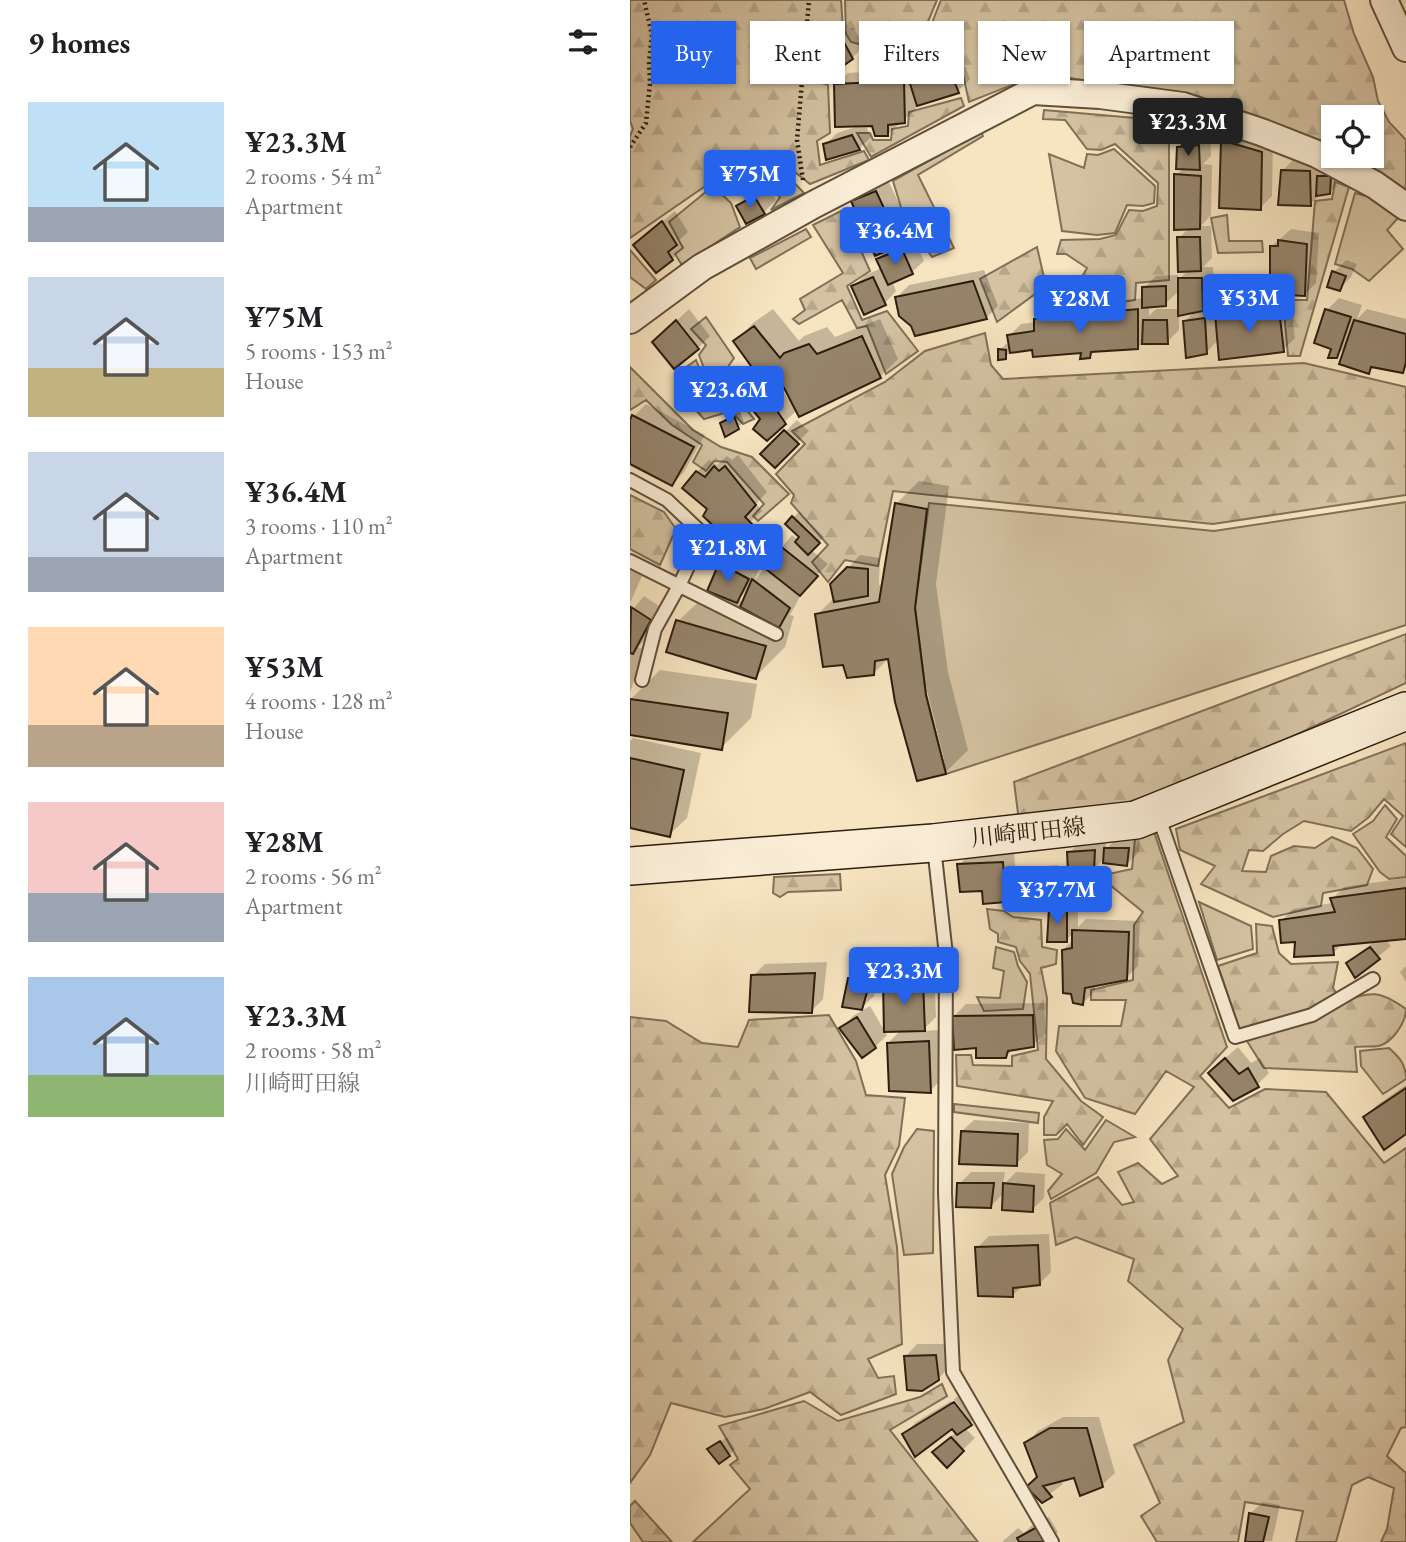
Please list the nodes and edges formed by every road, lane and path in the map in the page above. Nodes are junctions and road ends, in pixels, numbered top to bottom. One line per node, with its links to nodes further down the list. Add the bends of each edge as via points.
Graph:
1 (645, 0): 5 (path, via 652,35 646,123)
2 (809, 0): 6 (path, via 797,140 803,181)
3 (1384, 0): 4 (street)
4 (1406, 48)
5 (630, 147)
6 (817, 204): 7 (street, via 1033,91 1183,106 1317,154); 8 (street, via 702,268)
7 (1406, 207)
8 (630, 320)
9 (630, 480): 11 (lane, via 667,500 703,534)
10 (630, 561): 11 (lane)
11 (679, 586): 12 (lane); 13 (lane, via 655,629)
12 (776, 634)
13 (642, 680)
14 (1406, 711): 15 (main road, 川崎町田線)
15 (1157, 811): 16 (main road, 川崎町田線, via 1136,820); 18 (lane, via 1235,1037 1312,1015)
16 (933, 843): 17 (main road, 川崎町田線); 19 (lane, via 946,955 945,1193 953,1372)
17 (630, 866)
18 (1373, 979)
19 (1052, 1542)

